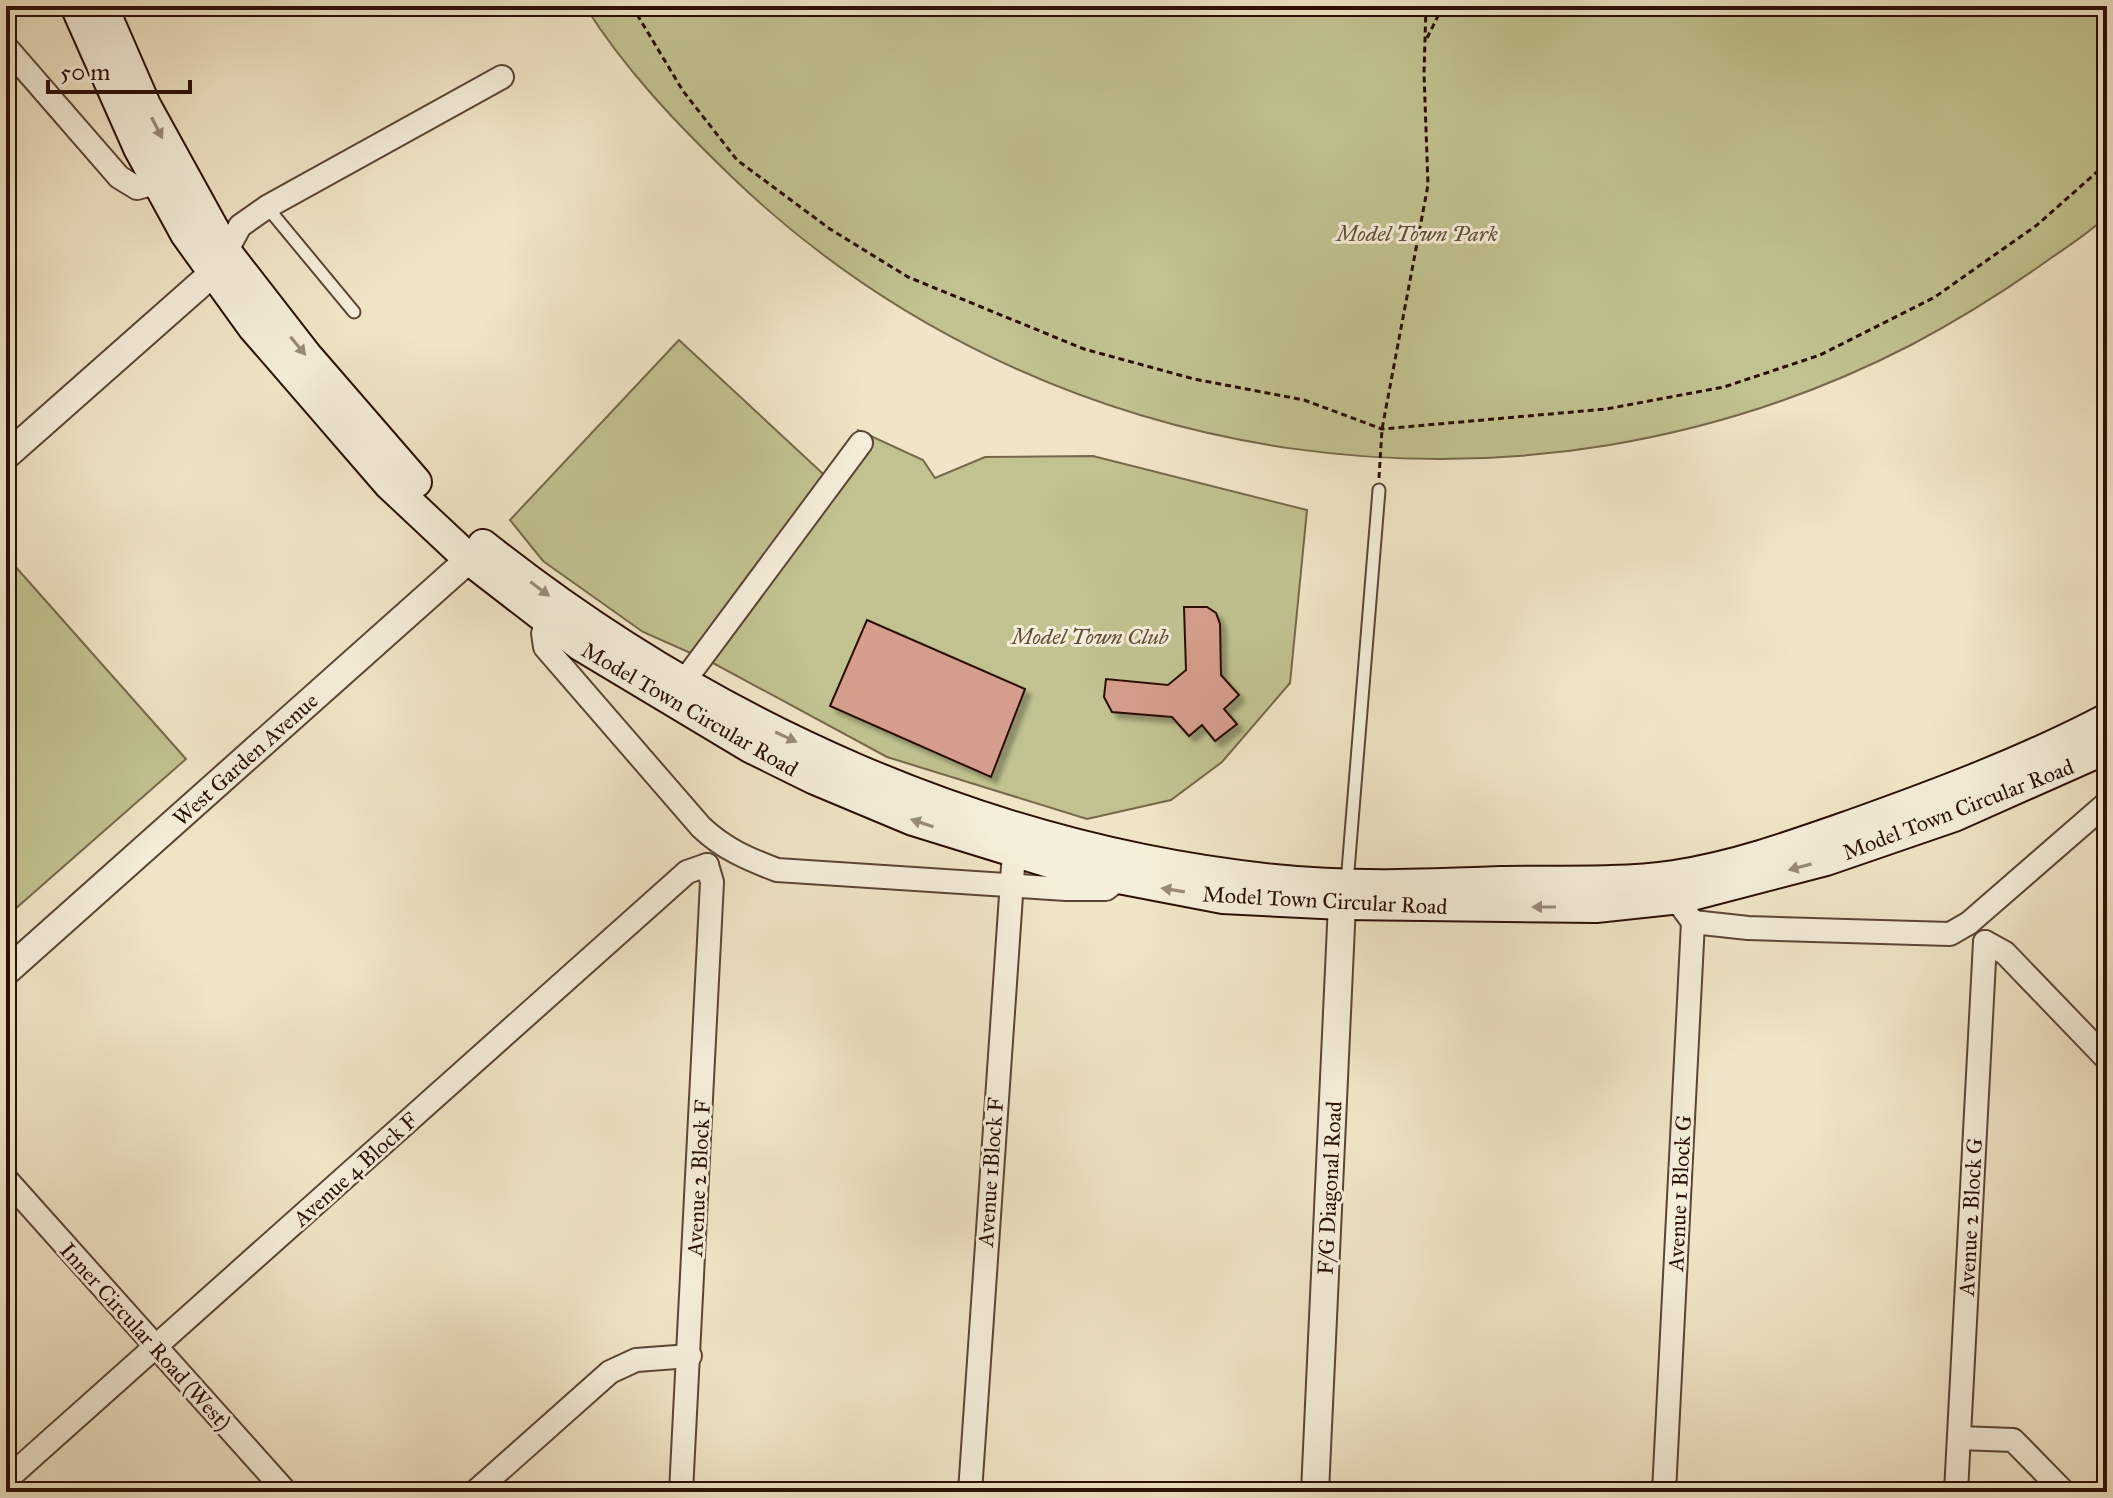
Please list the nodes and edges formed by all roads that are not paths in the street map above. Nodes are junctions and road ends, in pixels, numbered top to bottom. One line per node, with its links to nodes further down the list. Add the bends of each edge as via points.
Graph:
1 (76, 6): 5 (main road, Model Town Circular Road)
2 (102, 6): 7 (main road, Model Town Circular Road, one-way to 7)
3 (6, 47): 5 (street, via 119,177 137,188)
4 (502, 77): 6 (street)
5 (156, 183): 7 (main road, Model Town Circular Road)
6 (267, 207): 7 (street, via 240,226); 8 (lane)
7 (220, 262): 10 (street); 12 (main road, Model Town Circular Road, via 319,406 389,484)
8 (354, 312)
9 (861, 443): 14 (street)
10 (6, 456)
11 (1379, 490): 23 (lane)
12 (477, 553): 13 (main road, Model Town Circular Road); 14 (main road, Model Town Circular Road, one-way to 14); 27 (street, West Garden Avenue)
13 (550, 625): 18 (street, via 543,633 545,647); 19 (main road, Model Town Circular Road, one-way to 13, via 913,820 815,779 688,712)
14 (682, 684): 21 (main road, Model Town Circular Road, one-way to 21, via 927,798)
15 (2107, 719): 24 (main road, Model Town Circular Road, via 1915,803 1778,851)
16 (2107, 748): 24 (main road, Model Town Circular Road, one-way to 24, via 1896,838)
17 (2107, 803): 25 (street)
18 (720, 845): 20 (street); 22 (street, via 777,870)
19 (1014, 852): 21 (main road, Model Town Circular Road); 22 (street, Avenue 1Block F)
20 (707, 865): 30 (street, Avenue 4 Block F, via 687,872); 31 (street, Avenue 2 Block F, via 712,882)
21 (1124, 867): 22 (street, via 1106,889); 23 (main road, Model Town Circular Road, via 1223,898)
22 (1009, 886): 37 (street, Avenue 1Block F)
23 (1344, 894): 24 (main road, Model Town Circular Road, via 1596,907); 38 (street, F/G Diagonal Road)
24 (1683, 899): 25 (street, via 1941,937); 39 (street, Avenue 1 Block G)
25 (1969, 923): 26 (street)
26 (1985, 942): 28 (street, via 2005,953); 32 (street, Avenue 2 Block G)
27 (6, 972)
28 (2107, 1059)
29 (6, 1179): 30 (street, Inner Circular Road (West))
30 (155, 1347): 33 (street, Avenue 4 Block F); 34 (street, Inner Circular Road (West))
31 (690, 1356): 35 (street, via 636,1360 610,1372); 36 (street, Avenue 2 Block F)
32 (1959, 1438): 40 (street, Avenue 2 Block G); 41 (street, via 2013,1440)
33 (6, 1480)
34 (286, 1492)
35 (475, 1492)
36 (681, 1492)
37 (970, 1492)
38 (1315, 1492)
39 (1664, 1492)
40 (1956, 1492)
41 (2064, 1492)

